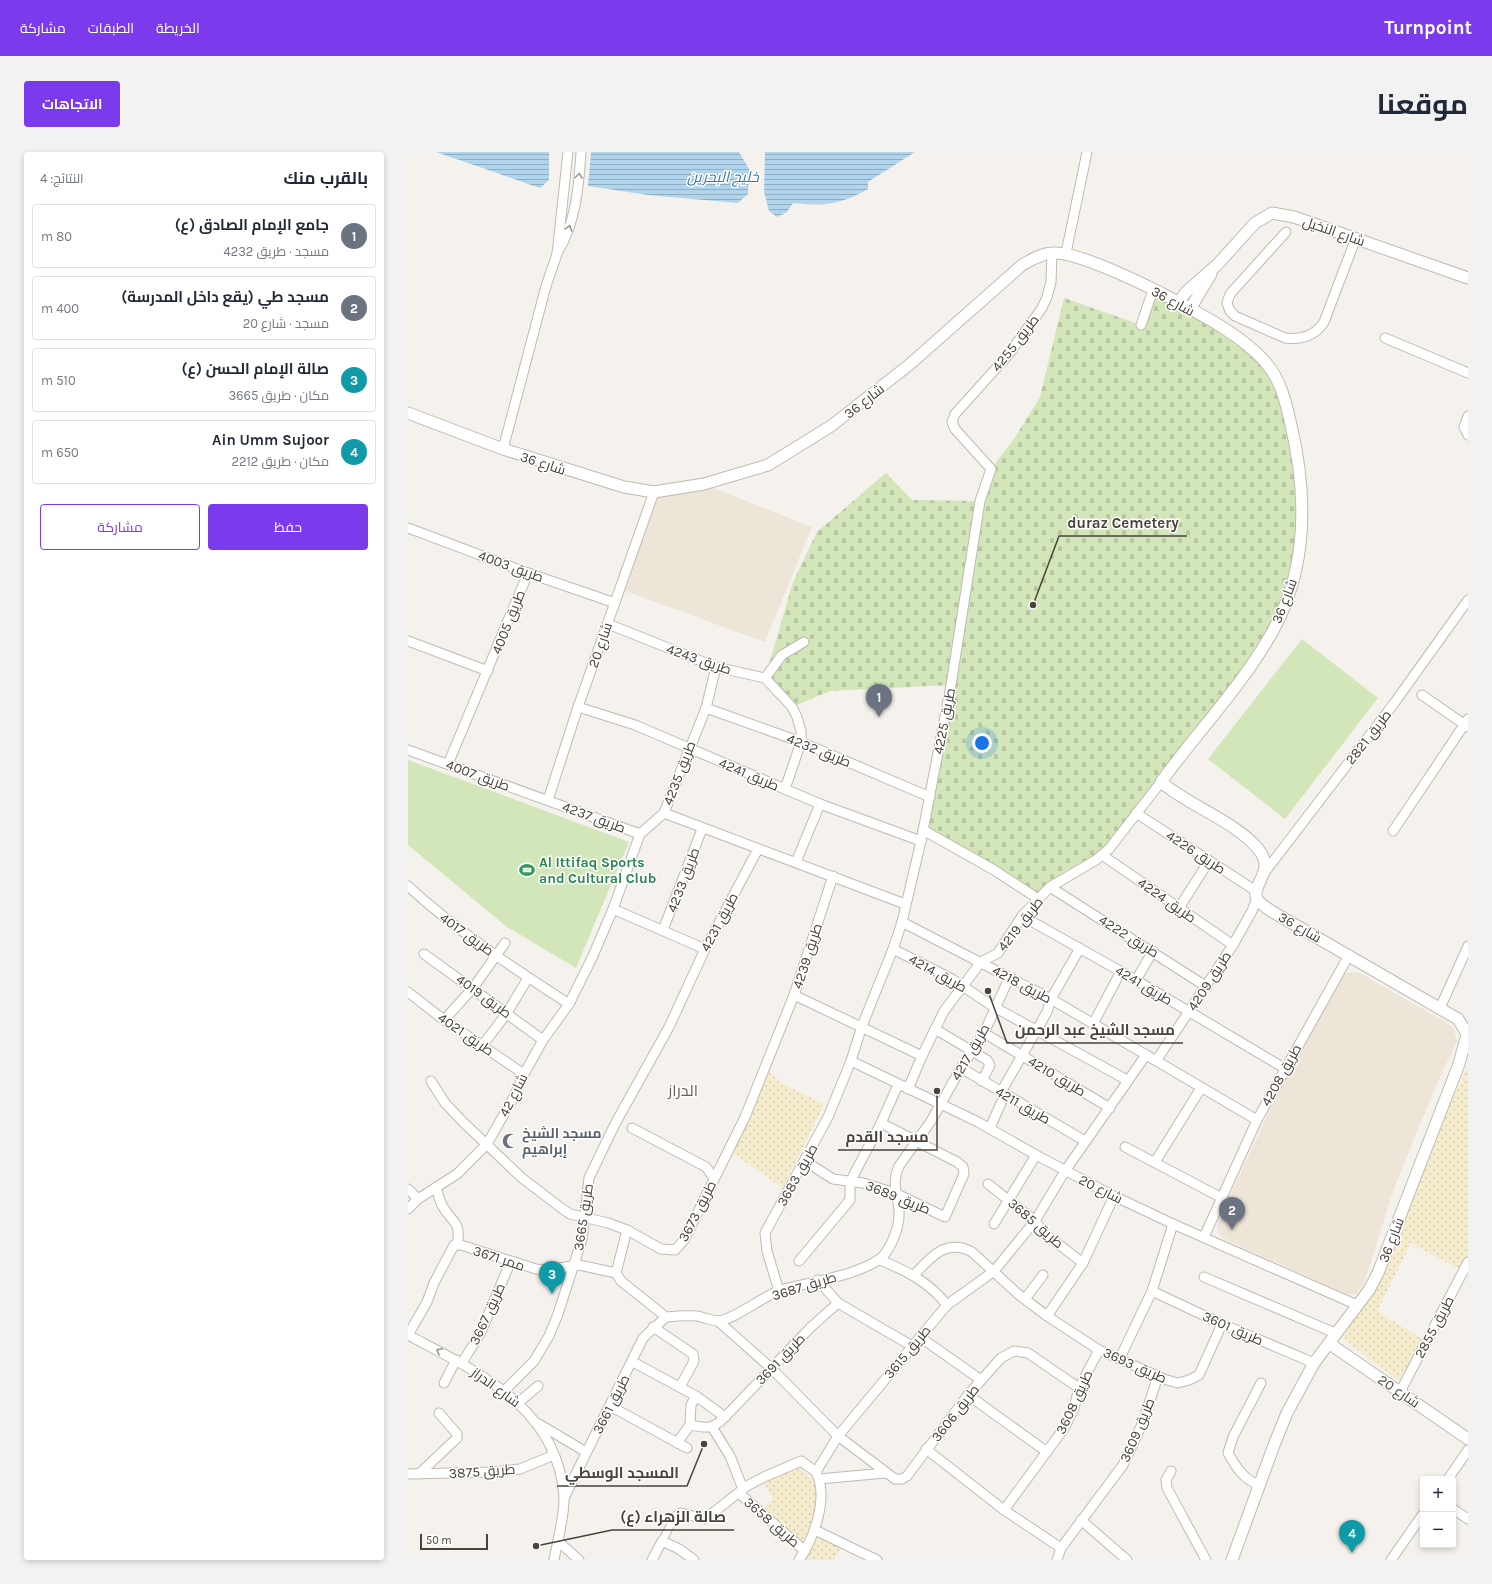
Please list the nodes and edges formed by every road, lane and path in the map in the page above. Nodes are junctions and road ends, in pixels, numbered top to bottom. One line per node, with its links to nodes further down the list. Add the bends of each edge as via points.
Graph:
1 (568, 152): 8 (street)
2 (581, 152): 8 (street, one-way to 2, via 566,238 576,200)
3 (1087, 152): 7 (street)
4 (1286, 232): 5 (street, via 1230,294 1227,303 1235,316 1285,338 1294,339 1316,332 1324,322)
5 (1356, 238): 9 (street, شارع النخيل, via 1294,216 1272,213 1255,223); 10 (street, شارع النخيل)
6 (1052, 252): 7 (street, شارع 36); 19 (street, طريق 4255, via 1051,282 1042,308 1009,354 955,414); 22 (street, شارع 36, via 1022,265 864,402 800,447 768,465 704,484)
7 (1066, 253): 11 (street, شارع 36)
8 (557, 254): 21 (street, via 546,286)
9 (1217, 265): 12 (street, شارع النخيل, via 1190,287); 13 (street, شارع النخيل)
10 (1468, 278)
11 (1153, 290): 12 (street, شارع 36); 14 (street)
12 (1178, 303): 13 (street, شارع 36)
13 (1190, 310): 41 (street, شارع 36, via 1241,339 1259,354 1282,391 1298,453 1302,494 1302,538 1290,590 1275,627 1229,697 1178,757)
14 (1141, 325)
15 (1385, 338): 16 (street)
16 (1468, 373)
17 (408, 413): 21 (street, شارع 36)
18 (1468, 416): 20 (street, via 1464,427)
19 (952, 422): 43 (street, طريق 4225, via 955,429 991,469 980,501 951,685)
20 (1468, 434)
21 (503, 449): 22 (street, شارع 36, via 591,478)
22 (654, 492): 26 (street, شارع 20)
23 (408, 528): 24 (street, طريق 4003)
24 (528, 573): 26 (street, طريق 4003); 31 (street, طريق 4005)
25 (1468, 600): 57 (street, طريق 2821, via 1395,702)
26 (615, 603): 27 (street, شارع 20)
27 (608, 624): 30 (street, طريق 4243); 34 (street, شارع 20)
28 (408, 641): 31 (street, طريق 4005)
29 (804, 642): 32 (street, via 782,655)
30 (716, 667): 32 (street, طريق 4243); 35 (street, طريق 4235)
31 (488, 671): 40 (street, طريق 4005)
32 (765, 678): 37 (street, via 792,707 801,731)
33 (1422, 695): 36 (street)
34 (578, 708): 38 (street, طريق 4241, via 635,725); 44 (street, شارع 20)
35 (706, 708): 37 (street, طريق 4232); 38 (street, طريق 4235)
36 (1467, 724): 50 (street)
37 (801, 742): 42 (street); 43 (street, طريق 4232)
38 (688, 748): 42 (street, طريق 4241); 46 (street, طريق 4235)
39 (408, 750): 40 (street, طريق 4007)
40 (448, 764): 44 (street, طريق 4007)
41 (1161, 782): 47 (street, طريق 4219); 57 (street, via 1176,795 1238,831 1259,850 1265,864)
42 (785, 789): 45 (street, طريق 4241)
43 (930, 797): 49 (street, طريق 4225)
44 (548, 800): 51 (street, طريق 4237)
45 (820, 804): 52 (street, طريق 4241); 56 (street)
46 (664, 813): 48 (street); 51 (street, طريق 4235)
47 (1136, 813): 54 (street, طريق 4219); 55 (street, طريق 4226)
48 (702, 829): 53 (street); 68 (street, طريق 4233)
49 (923, 830): 52 (street, طريق 4225); 62 (street, via 994,870)
50 (1393, 831)
51 (640, 834): 65 (street, طريق 4235)
52 (921, 841): 63 (street, طريق 4225)
53 (758, 849): 56 (street); 73 (street, طريق 4231)
54 (1102, 855): 60 (street, طريق 4219); 64 (street, طريق 4224)
55 (1209, 861): 61 (street, طريق 4226); 64 (street)
56 (796, 862): 58 (street)
57 (1265, 872): 61 (street)
58 (833, 876): 63 (street); 89 (street, طريق 4239)
59 (408, 886): 77 (street, طريق 4017, via 433,909)
60 (1050, 886): 62 (street, طريق 4219); 75 (street, طريق 4222)
61 (1256, 895): 70 (street, طريق 4209, via 1252,911); 78 (street, شارع 36, via 1271,911)
62 (1037, 898): 66 (street, طريق 4219)
63 (905, 904): 67 (street, طريق 4225)
64 (1178, 908): 70 (street, طريق 4224)
65 (613, 909): 68 (street, طريق 4233); 79 (street, طريق 4235)
66 (1022, 916): 72 (street, طريق 4241); 80 (street, طريق 4219, via 998,953)
67 (902, 922): 74 (street, طريق 4225); 80 (street, طريق 4218)
68 (663, 930): 73 (street, طريق 4233)
69 (505, 943): 77 (street)
70 (1233, 945): 86 (street, طريق 4209)
71 (1468, 946): 94 (street)
72 (1080, 948): 81 (street, طريق 4241); 91 (street)
73 (705, 949): 90 (street, طريق 4231)
74 (893, 949): 85 (street, طريق 4214, via 926,964); 99 (street, طريق 4225)
75 (1153, 951): 84 (street); 86 (street, طريق 4222)
76 (424, 954): 87 (street, طريق 4019)
77 (496, 955): 82 (street, طريق 4017); 87 (street)
78 (1348, 955): 94 (street, شارع 36); 114 (street, طريق 4208)
79 (592, 958): 92 (street, شارع 42)
80 (981, 962): 83 (street, طريق 4218); 85 (street, طريق 4219)
81 (1121, 971): 84 (street, طريق 4241); 98 (street)
82 (528, 978): 92 (street, طريق 4017); 96 (street)
83 (1009, 978): 91 (street, طريق 4218); 93 (street, طريق 4217)
84 (1136, 980): 95 (street, طريق 4241)
85 (962, 986): 93 (street, طريق 4214); 100 (street, طريق 4219)
86 (1207, 986): 95 (street, طريق 4209)
87 (473, 988): 96 (street, طريق 4019); 97 (street)
88 (408, 993): 97 (street, طريق 4021)
89 (794, 995): 99 (street); 104 (street, طريق 4239)
90 (682, 997): 148 (street, طريق 3665, via 669,1027 615,1124 589,1178)
91 (1051, 999): 98 (street, طريق 4218); 101 (street)
92 (569, 1004): 105 (street, شارع 42)
93 (994, 1007): 101 (street, طريق 4214); 102 (street, طريق 4217)
94 (1440, 1008): 103 (street, شارع 36, via 1458,1019)
95 (1190, 1012): 111 (street, طريق 4209); 114 (street, طريق 4241)
96 (507, 1013): 105 (street, طريق 4019); 106 (street)
97 (444, 1020): 106 (street, طريق 4021)
98 (1093, 1024): 109 (street, طريق 4218)
99 (862, 1026): 110 (street); 112 (street, طريق 4225)
100 (935, 1029): 107 (street); 110 (street, طريق 4219)
101 (1036, 1031): 108 (street); 116 (street, طريق 4214)
102 (984, 1033): 107 (street, طريق 4217); 108 (street, طريق 4210)
103 (1467, 1033): 172 (street, شارع 36, via 1459,1064 1378,1272 1369,1290)
104 (777, 1035): 137 (street, طريق 3673, via 745,1117)
105 (543, 1040): 115 (street, شارع 42)
106 (482, 1046): 115 (street, طريق 4021)
107 (973, 1051): 113 (street, طريق 4217); 118 (street, via 989,1063)
108 (1023, 1055): 122 (street); 124 (street, طريق 4210)
109 (1146, 1055): 111 (street, طريق 4218); 116 (street)
110 (922, 1056): 121 (street, طريق 4219)
111 (1156, 1061): 120 (street, طريق 4218)
112 (851, 1062): 119 (street, شارع 20); 134 (street, طريق 3683, via 828,1117)
113 (961, 1068): 118 (street, طريق 4211); 123 (street, طريق 4217)
114 (1284, 1068): 125 (street, طريق 4208)
115 (524, 1074): 131 (street, شارع 42)
116 (1128, 1080): 124 (street)
117 (431, 1081): 131 (street, طريق 3673, via 454,1113)
118 (982, 1081): 122 (street, طريق 4211)
119 (898, 1085): 121 (street, شارع 20); 126 (street)
120 (1202, 1088): 125 (street, طريق 4218); 135 (street)
121 (908, 1089): 123 (street, شارع 20)
122 (1003, 1093): 128 (street); 130 (street, طريق 4211)
123 (941, 1104): 128 (street, شارع 20); 129 (street)
124 (1110, 1108): 130 (street)
125 (1257, 1120): 144 (street, طريق 4208)
126 (881, 1123): 129 (street); 138 (street)
127 (632, 1128): 137 (street, via 706,1167)
128 (990, 1128): 133 (street, شارع 20)
129 (918, 1141): 142 (street, via 896,1172); 142 (street, طريق 3689, via 963,1167 964,1174 945,1217)
130 (1085, 1141): 136 (street)
131 (487, 1144): 140 (street, شارع 42, via 457,1174); 148 (street, طريق 3673, via 522,1178 560,1208)
132 (1125, 1147): 135 (street)
133 (1036, 1155): 136 (street, شارع 20); 146 (street)
134 (805, 1161): 138 (street, طريق 3689, via 833,1179); 167 (street, طريق 3683, via 765,1233 767,1251)
135 (1155, 1162): 144 (street)
136 (1065, 1171): 143 (street, شارع 20); 149 (street, طريق 3615)
137 (714, 1178): 152 (street, طريق 3673, via 684,1240 674,1250 661,1249)
138 (850, 1182): 142 (street, طريق 3689, via 863,1183); 155 (street, via 850,1200)
139 (988, 1184): 146 (street, طريق 3685)
140 (436, 1187): 145 (street, شارع 42); 154 (street, via 442,1206 457,1226 459,1236)
141 (408, 1189): 145 (street)
142 (895, 1193): 156 (street, via 899,1221 887,1252)
143 (1114, 1196): 151 (street, شارع 20); 159 (street)
144 (1222, 1198): 153 (street, طريق 4208)
145 (418, 1199): 147 (street, شارع 42)
146 (1008, 1199): 149 (street, طريق 3685); 150 (street)
147 (408, 1209)
148 (585, 1218): 152 (street, طريق 3673); 160 (street, طريق 3665)
149 (1035, 1220): 159 (street, طريق 3685, via 1044,1233); 161 (street, طريق 3615)
150 (994, 1224)
151 (1173, 1224): 153 (street, شارع 20); 168 (street)
152 (627, 1230): 162 (street)
153 (1204, 1236): 172 (street, شارع 20)
154 (456, 1245): 157 (street, ممر 3671); 179 (street)
155 (800, 1260)
156 (880, 1260): 163 (street); 166 (street, طريق 3687, via 856,1271)
157 (510, 1262): 160 (street, ممر 3671, via 546,1270); 185 (street, طريق 3667, via 481,1332)
158 (1468, 1262): 197 (street, طريق 2855)
159 (1083, 1263): 173 (street)
160 (574, 1265): 162 (street, ممر 3671, via 588,1265); 196 (street, طريق 3665, via 545,1345 528,1368)
161 (994, 1271): 163 (street, via 964,1247 952,1247 940,1251 929,1259); 169 (street, طريق 3693); 171 (street, طريق 3615)
162 (616, 1273): 174 (street, via 621,1281)
163 (914, 1276): 171 (street, via 932,1288)
164 (1043, 1276): 169 (street)
165 (1204, 1277): 178 (street)
166 (818, 1280): 167 (street, طريق 3687); 170 (street)
167 (779, 1291): 175 (street, طريق 3687)
168 (1152, 1291): 176 (street, طريق 3601); 184 (street)
169 (1025, 1299): 173 (street, طريق 3693)
170 (838, 1303): 182 (street); 188 (street, طريق 3691)
171 (947, 1305): 180 (street, طريق 3615)
172 (1357, 1305): 178 (street, شارع 36)
173 (1047, 1316): 183 (street, طريق 3693)
174 (666, 1317): 175 (street, via 697,1316); 177 (street, طريق 3661)
175 (718, 1321): 188 (street, طريق 3606)
176 (1222, 1324): 187 (street, طريق 3601); 189 (street, طريق 3693, via 1199,1375 1178,1382)
177 (653, 1328): 186 (street, طريق 3661, via 643,1338); 194 (street, via 693,1354 694,1361)
178 (1335, 1334): 181 (street, شارع 36)
179 (408, 1335): 185 (street, شارع الدراز, one-way to 179)
180 (920, 1337): 182 (street, طريق 3615); 190 (street)
181 (1330, 1344): 187 (street, شارع 36); 197 (street, شارع 20)
182 (912, 1346): 207 (street, طريق 3615)
183 (1100, 1350): 184 (street, طريق 3693); 195 (street, طريق 3608)
184 (1120, 1358): 189 (street, طريق 3693)
185 (459, 1362): 191 (street, طريق 3667); 196 (street, شارع الدراز)
186 (633, 1362): 194 (street); 201 (street, طريق 3661)
187 (1314, 1363): 222 (street, شارع 36, via 1287,1413)
188 (770, 1368): 203 (street, طريق 3691); 207 (street, طريق 3606)
189 (1158, 1376): 230 (street, طريق 3609, via 1143,1422 1123,1465)
190 (981, 1380): 195 (street, طريق 3606, via 1005,1355 1019,1351 1032,1356); 198 (street, طريق 3606)
191 (444, 1383)
192 (1261, 1383): 222 (street, via 1233,1437 1228,1453 1241,1474 1249,1482)
193 (538, 1386): 200 (street)
194 (680, 1387): 199 (street)
195 (1079, 1388): 214 (street, طريق 3608, via 1069,1421)
196 (504, 1390): 200 (street, شارع الدراز)
197 (1400, 1392): 208 (street, شارع 20)
198 (968, 1395): 211 (street, طريق 3606); 214 (street)
199 (696, 1396): 203 (street); 205 (street, via 691,1405)
200 (519, 1402): 204 (street, شارع الدراز)
201 (610, 1406): 209 (street); 213 (street, طريق 3661)
202 (438, 1413): 219 (street, via 457,1434 457,1438)
203 (725, 1417): 206 (street, طريق 3691, via 718,1425)
204 (538, 1423): 213 (street); 215 (street, شارع الدراز)
205 (690, 1425): 206 (street); 209 (street)
206 (712, 1427): 223 (street, via 730,1456)
207 (838, 1436): 217 (street, طريق 3606); 220 (street, طريق 3615)
208 (1468, 1439)
209 (677, 1443): 210 (street)
210 (687, 1448)
211 (926, 1449): 217 (street, طريق 3606, via 904,1478 895,1479); 225 (street)
212 (1468, 1450): 221 (street)
213 (586, 1452): 224 (street, طريق 3661)
214 (1047, 1452): 225 (street, طريق 3608)
215 (554, 1455): 219 (street, طريق 3875, via 520,1469); 224 (street, شارع الدراز)
216 (1170, 1471): 244 (street, via 1166,1480 1167,1488)
217 (885, 1473): 220 (street)
218 (408, 1474): 219 (street, طريق 3875)
219 (419, 1474)
220 (818, 1476): 223 (street, طريق 3658, via 801,1461 764,1477); 231 (street, via 820,1502)
221 (1450, 1476)
222 (1258, 1485): 245 (street, شارع 36)
223 (741, 1491): 227 (street, طريق 3658, via 705,1519 684,1513); 235 (street, طريق 3658)
224 (564, 1498): 232 (street, شارع الدراز)
225 (1004, 1510): 234 (street)
226 (1456, 1510): 229 (street)
227 (675, 1517): 233 (street)
228 (1420, 1518): 246 (street)
229 (1468, 1519)
230 (1081, 1520): 234 (street, طريق 3609); 243 (street)
231 (815, 1530): 235 (street); 241 (street)
232 (558, 1541): 236 (street, شارع الدراز); 237 (street)
233 (662, 1541): 238 (street); 239 (street)
234 (1061, 1548): 242 (street, طريق 3609)
235 (805, 1552): 240 (street)
236 (554, 1560)
237 (579, 1560)
238 (652, 1560)
239 (694, 1560)
240 (799, 1560)
241 (877, 1560)
242 (1057, 1560)
243 (1127, 1560)
244 (1206, 1560)
245 (1232, 1560)
246 (1391, 1560)

